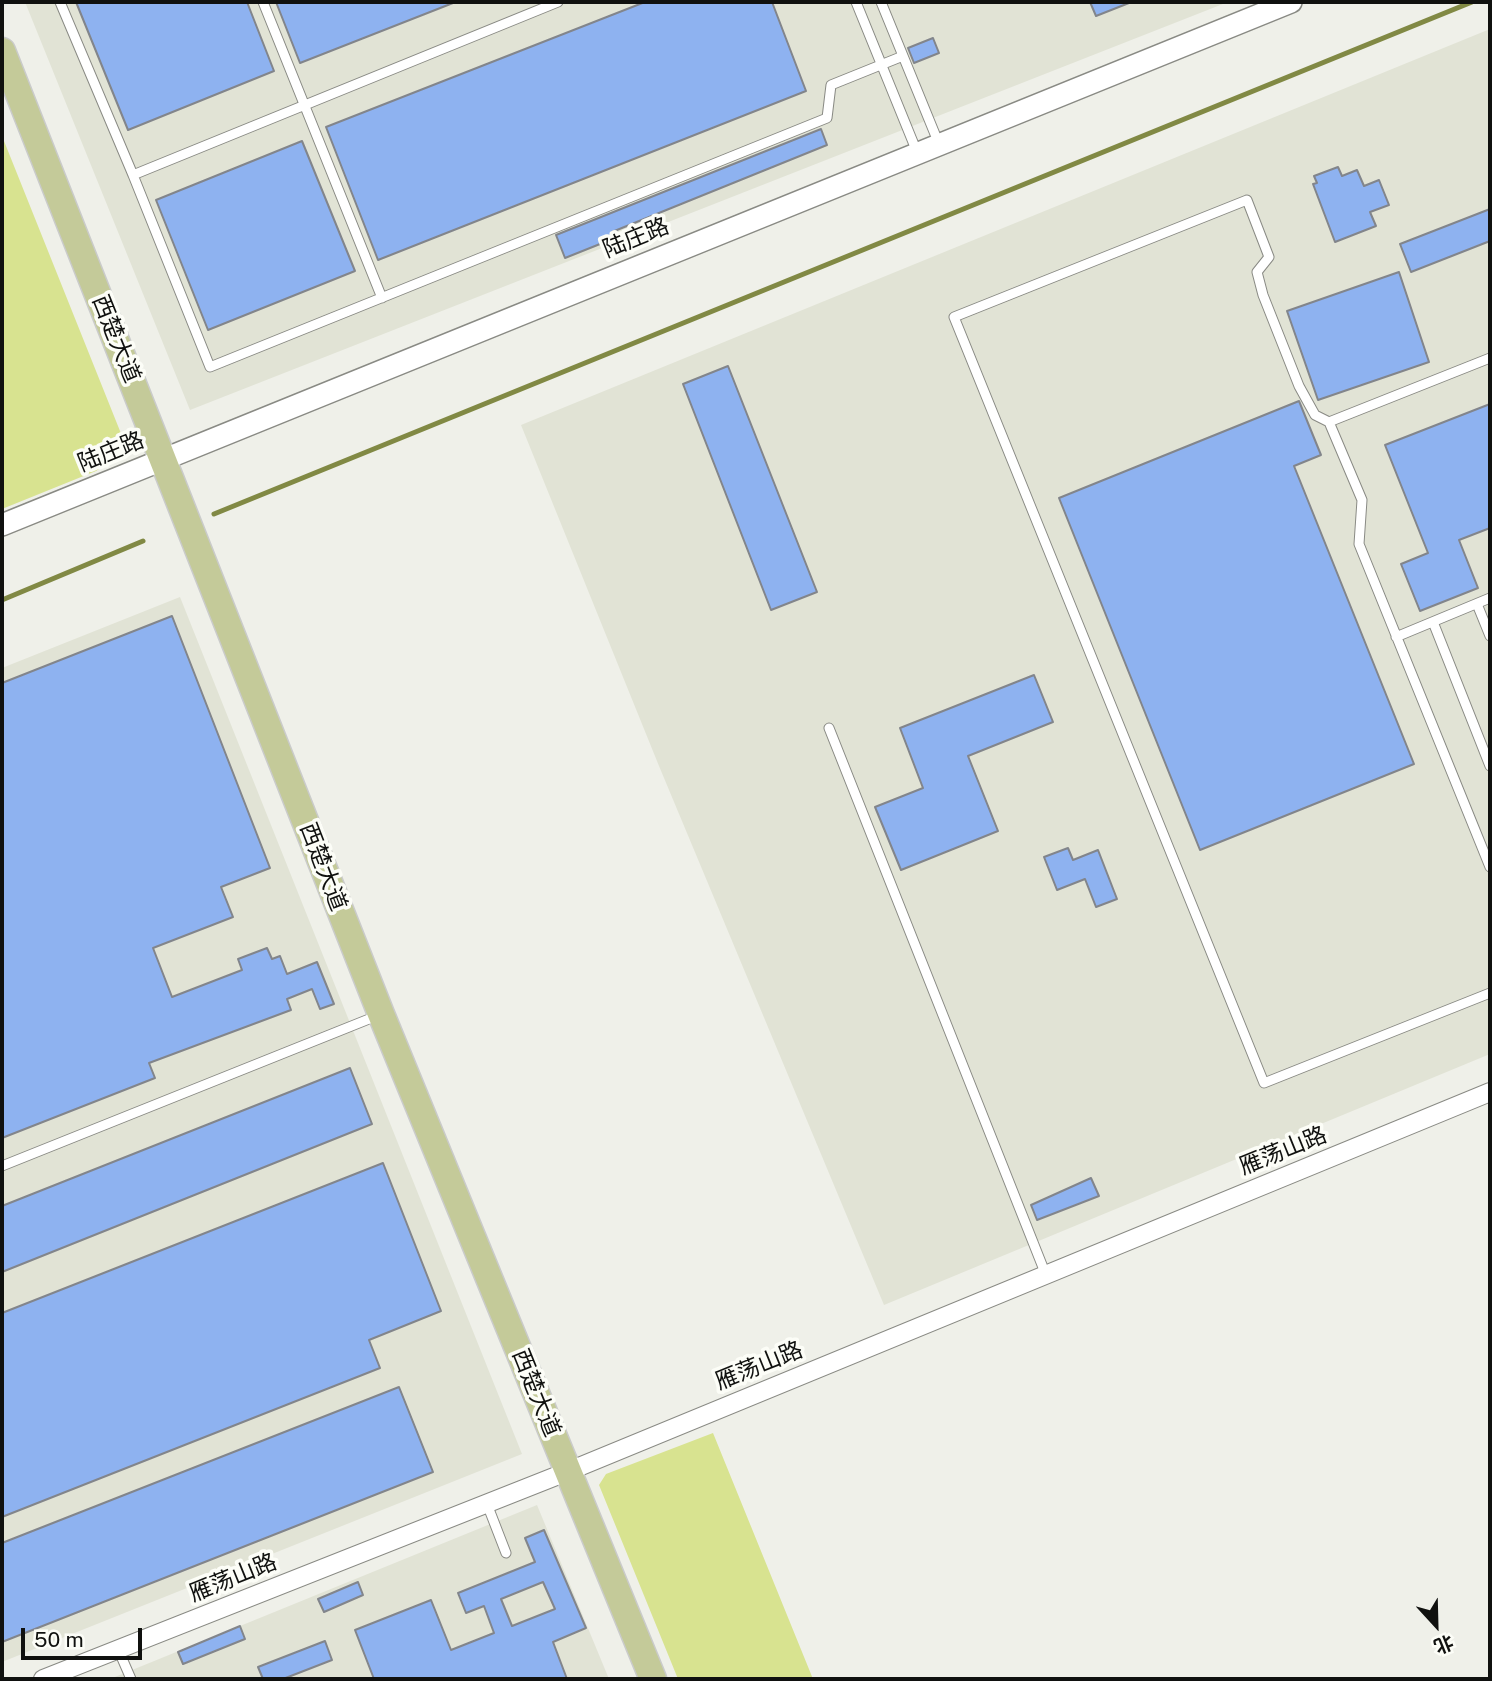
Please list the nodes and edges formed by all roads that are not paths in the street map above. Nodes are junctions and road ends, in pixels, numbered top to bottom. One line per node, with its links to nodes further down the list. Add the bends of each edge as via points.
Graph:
1 (60, 2): 13 (lane)
2 (263, 2): 10 (lane)
3 (558, 2): 10 (lane)
4 (856, 2): 9 (lane)
5 (881, 2): 8 (lane)
6 (1291, 2): 11 (street, 陆庄路)
7 (2, 51): 17 (main road, 西楚大道)
8 (903, 57): 9 (lane); 11 (lane)
9 (882, 65): 12 (lane); 14 (lane, via 831,85 827,118)
10 (304, 105): 13 (lane); 14 (lane)
11 (939, 144): 12 (street, 陆庄路)
12 (916, 152): 17 (street, 陆庄路)
13 (134, 175): 14 (lane, via 210,367)
14 (382, 298)
15 (1490, 358): 16 (lane)
16 (1329, 422): 23 (lane, via 1362,500 1359,544); 27 (lane, via 1315,415 1299,386 1263,295 1257,272 1269,257 1247,200 954,317 1264,1083)
17 (164, 459): 18 (street, 陆庄路); 28 (main road, 西楚大道)
18 (2, 525)
19 (1490, 598): 20 (lane)
20 (1477, 604): 21 (lane); 22 (lane)
21 (1433, 622): 23 (lane); 25 (lane)
22 (1490, 636)
23 (1396, 638): 26 (lane)
24 (829, 728): 31 (lane)
25 (1490, 766)
26 (1490, 867)
27 (1490, 993)
28 (381, 1014): 30 (lane); 32 (main road, 西楚大道)
29 (1490, 1092): 31 (street, 雁荡山路)
30 (2, 1166)
31 (1046, 1275): 32 (street, 雁荡山路)
32 (569, 1471): 33 (street, 雁荡山路); 38 (main road, 西楚大道)
33 (487, 1504): 34 (lane); 35 (street, 雁荡山路)
34 (506, 1553)
35 (118, 1649): 36 (street, 雁荡山路); 37 (lane)
36 (43, 1679)
37 (131, 1679)
38 (653, 1679)

